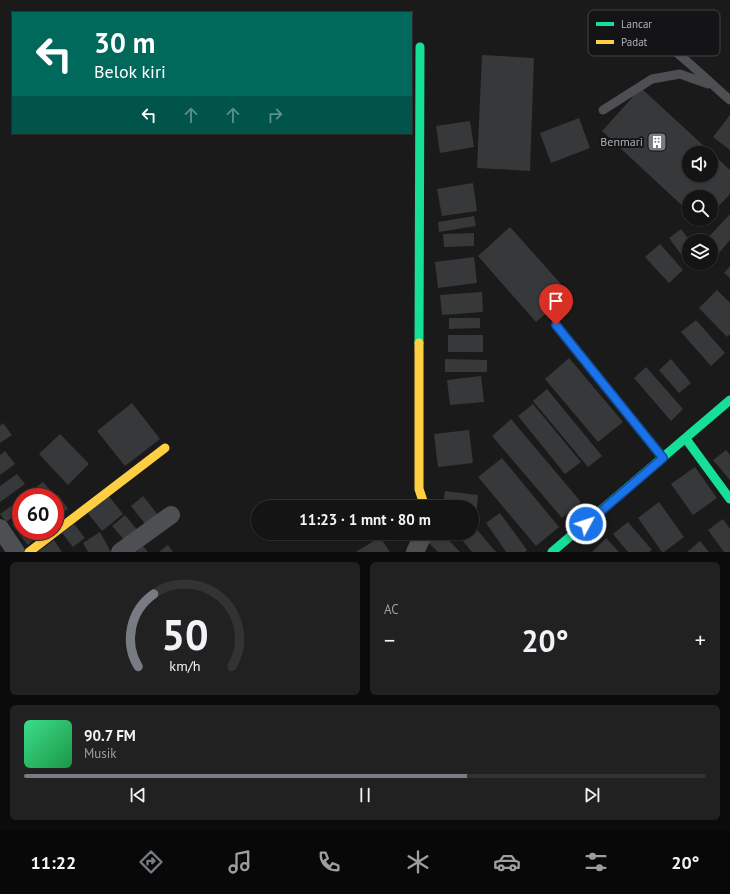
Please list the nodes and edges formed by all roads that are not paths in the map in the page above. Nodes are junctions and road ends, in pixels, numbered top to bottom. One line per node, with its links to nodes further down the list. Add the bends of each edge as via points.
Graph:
1 (420, 47): 12 (street, via 419,489)
2 (682, 56): 3 (lane)
3 (711, 85): 4 (lane); 5 (lane, via 680,74 652,79)
4 (730, 100)
5 (603, 110)
6 (556, 325): 10 (lane)
7 (730, 400): 8 (street)
8 (686, 439): 10 (street); 11 (street)
9 (165, 448): 18 (street)
10 (663, 458): 16 (street)
11 (730, 498)
12 (423, 500)
13 (171, 515): 19 (street)
14 (0, 528): 17 (street)
15 (421, 540): 20 (street)
16 (562, 549)
17 (16, 552)
18 (29, 552)
19 (120, 552)
20 (415, 552)

